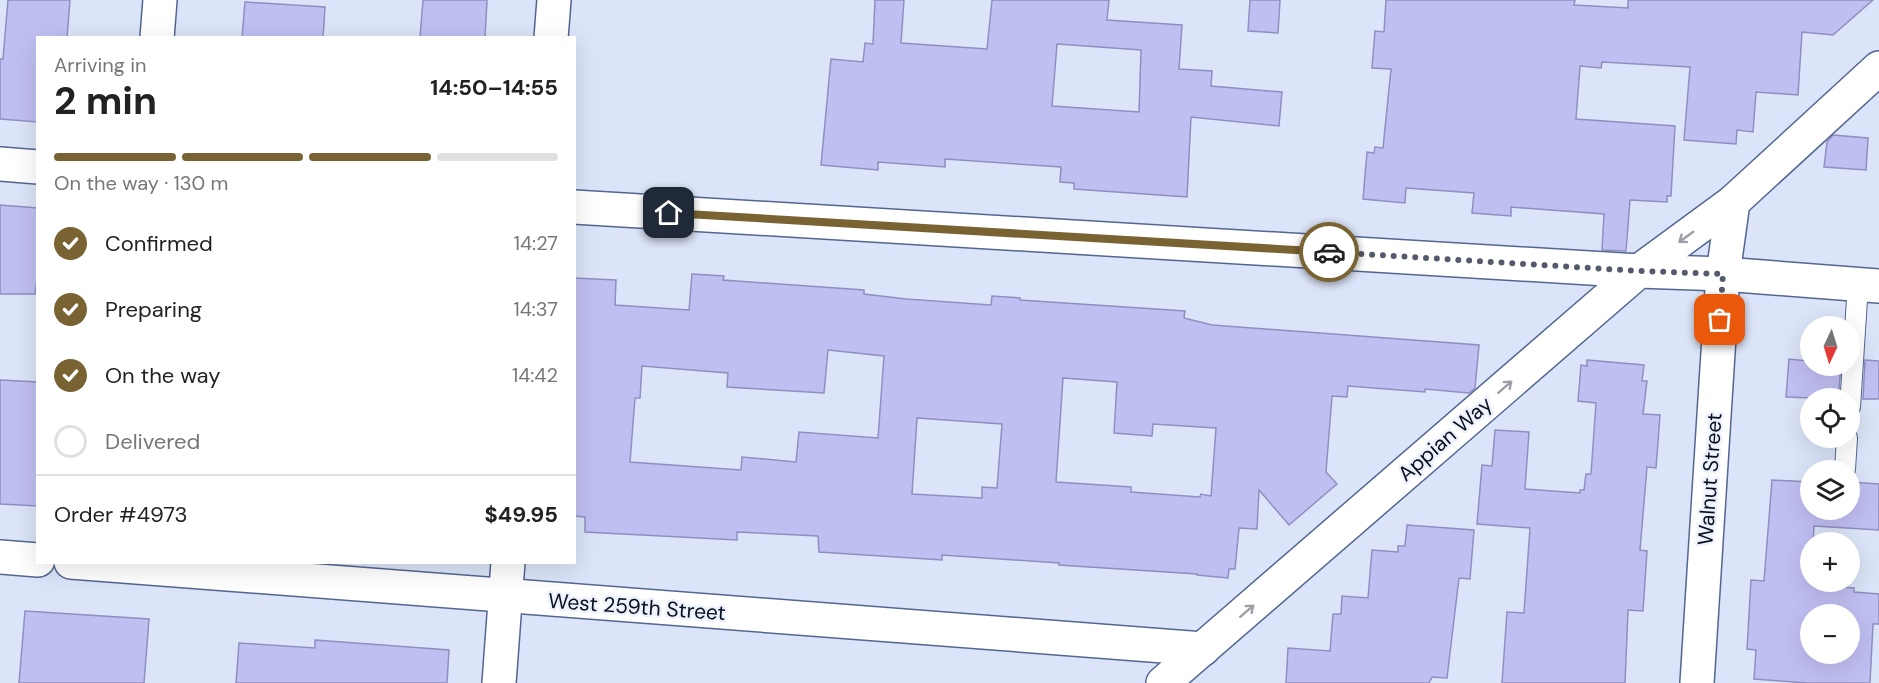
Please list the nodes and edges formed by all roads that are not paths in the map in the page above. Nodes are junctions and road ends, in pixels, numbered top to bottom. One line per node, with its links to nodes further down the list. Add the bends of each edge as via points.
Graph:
1 (160, 0): 3 (street)
2 (554, 0): 4 (street)
3 (157, 36)
4 (550, 36)
5 (1879, 68): 8 (street, Appian Way)
6 (0, 164): 7 (street)
7 (36, 167)
8 (1733, 202): 10 (street, Appian Way, one-way to 10); 11 (street)
9 (576, 207): 10 (street)
10 (1639, 271): 11 (street); 19 (street, Appian Way, one-way to 10)
11 (1723, 274): 12 (street); 22 (street, Walnut Street)
12 (1869, 285): 13 (lane)
13 (1853, 388)
14 (0, 557): 15 (street)
15 (36, 560)
16 (122, 564): 18 (street, West 259th Street)
17 (508, 564): 18 (street)
18 (505, 597): 19 (street, West 259th Street); 20 (street)
19 (1203, 649): 21 (street, Appian Way)
20 (499, 683)
21 (1163, 683)
22 (1697, 683)

